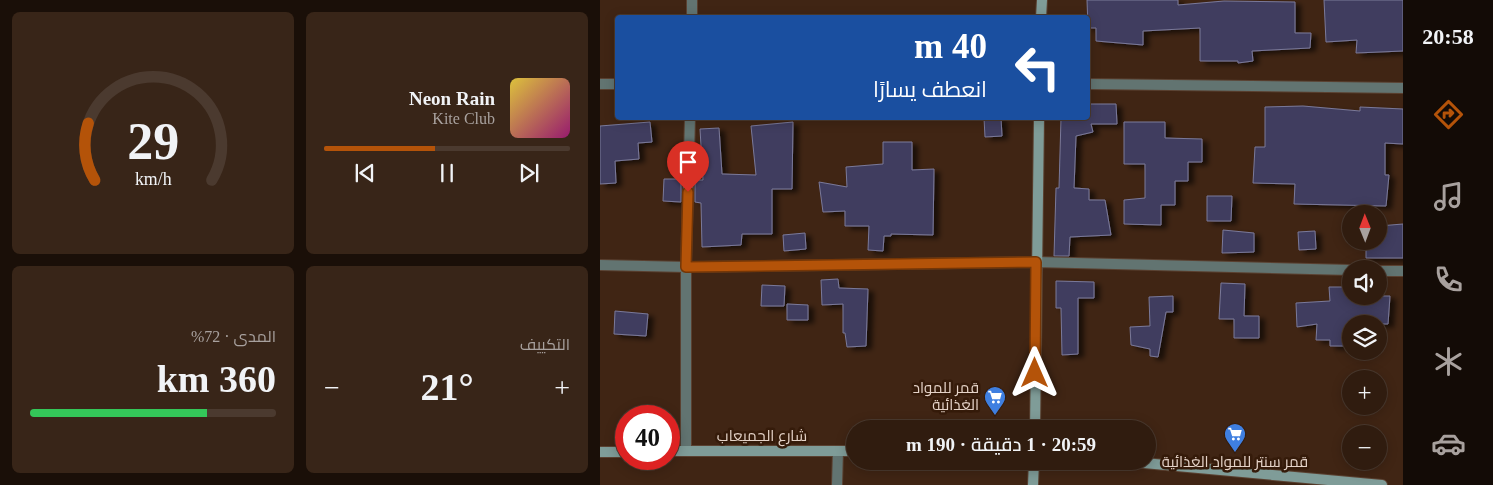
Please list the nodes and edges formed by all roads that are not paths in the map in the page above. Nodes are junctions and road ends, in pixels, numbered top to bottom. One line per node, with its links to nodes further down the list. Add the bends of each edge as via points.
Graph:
1 (692, 0): 3 (street)
2 (1042, 0): 4 (street)
3 (692, 15)
4 (1042, 15)
5 (600, 84): 6 (street)
6 (615, 84)
7 (1090, 84): 8 (street)
8 (1403, 88)
9 (690, 120): 13 (street)
10 (1040, 120): 11 (street)
11 (1036, 262): 13 (street); 14 (street); 17 (street)
12 (600, 265): 13 (street)
13 (686, 267): 19 (street)
14 (1342, 270)
15 (1387, 271): 16 (street)
16 (1403, 271)
17 (1035, 420)
18 (680, 451): 19 (street, شارع الجميعاب)
19 (686, 451): 20 (street, شارع الجميعاب)
20 (838, 451): 21 (street, شارع الجميعاب); 26 (street)
21 (846, 451)
22 (600, 452): 23 (street)
23 (615, 452)
24 (1156, 464): 28 (street)
25 (1034, 470): 27 (street)
26 (837, 485)
27 (1033, 485)
28 (1382, 485)

